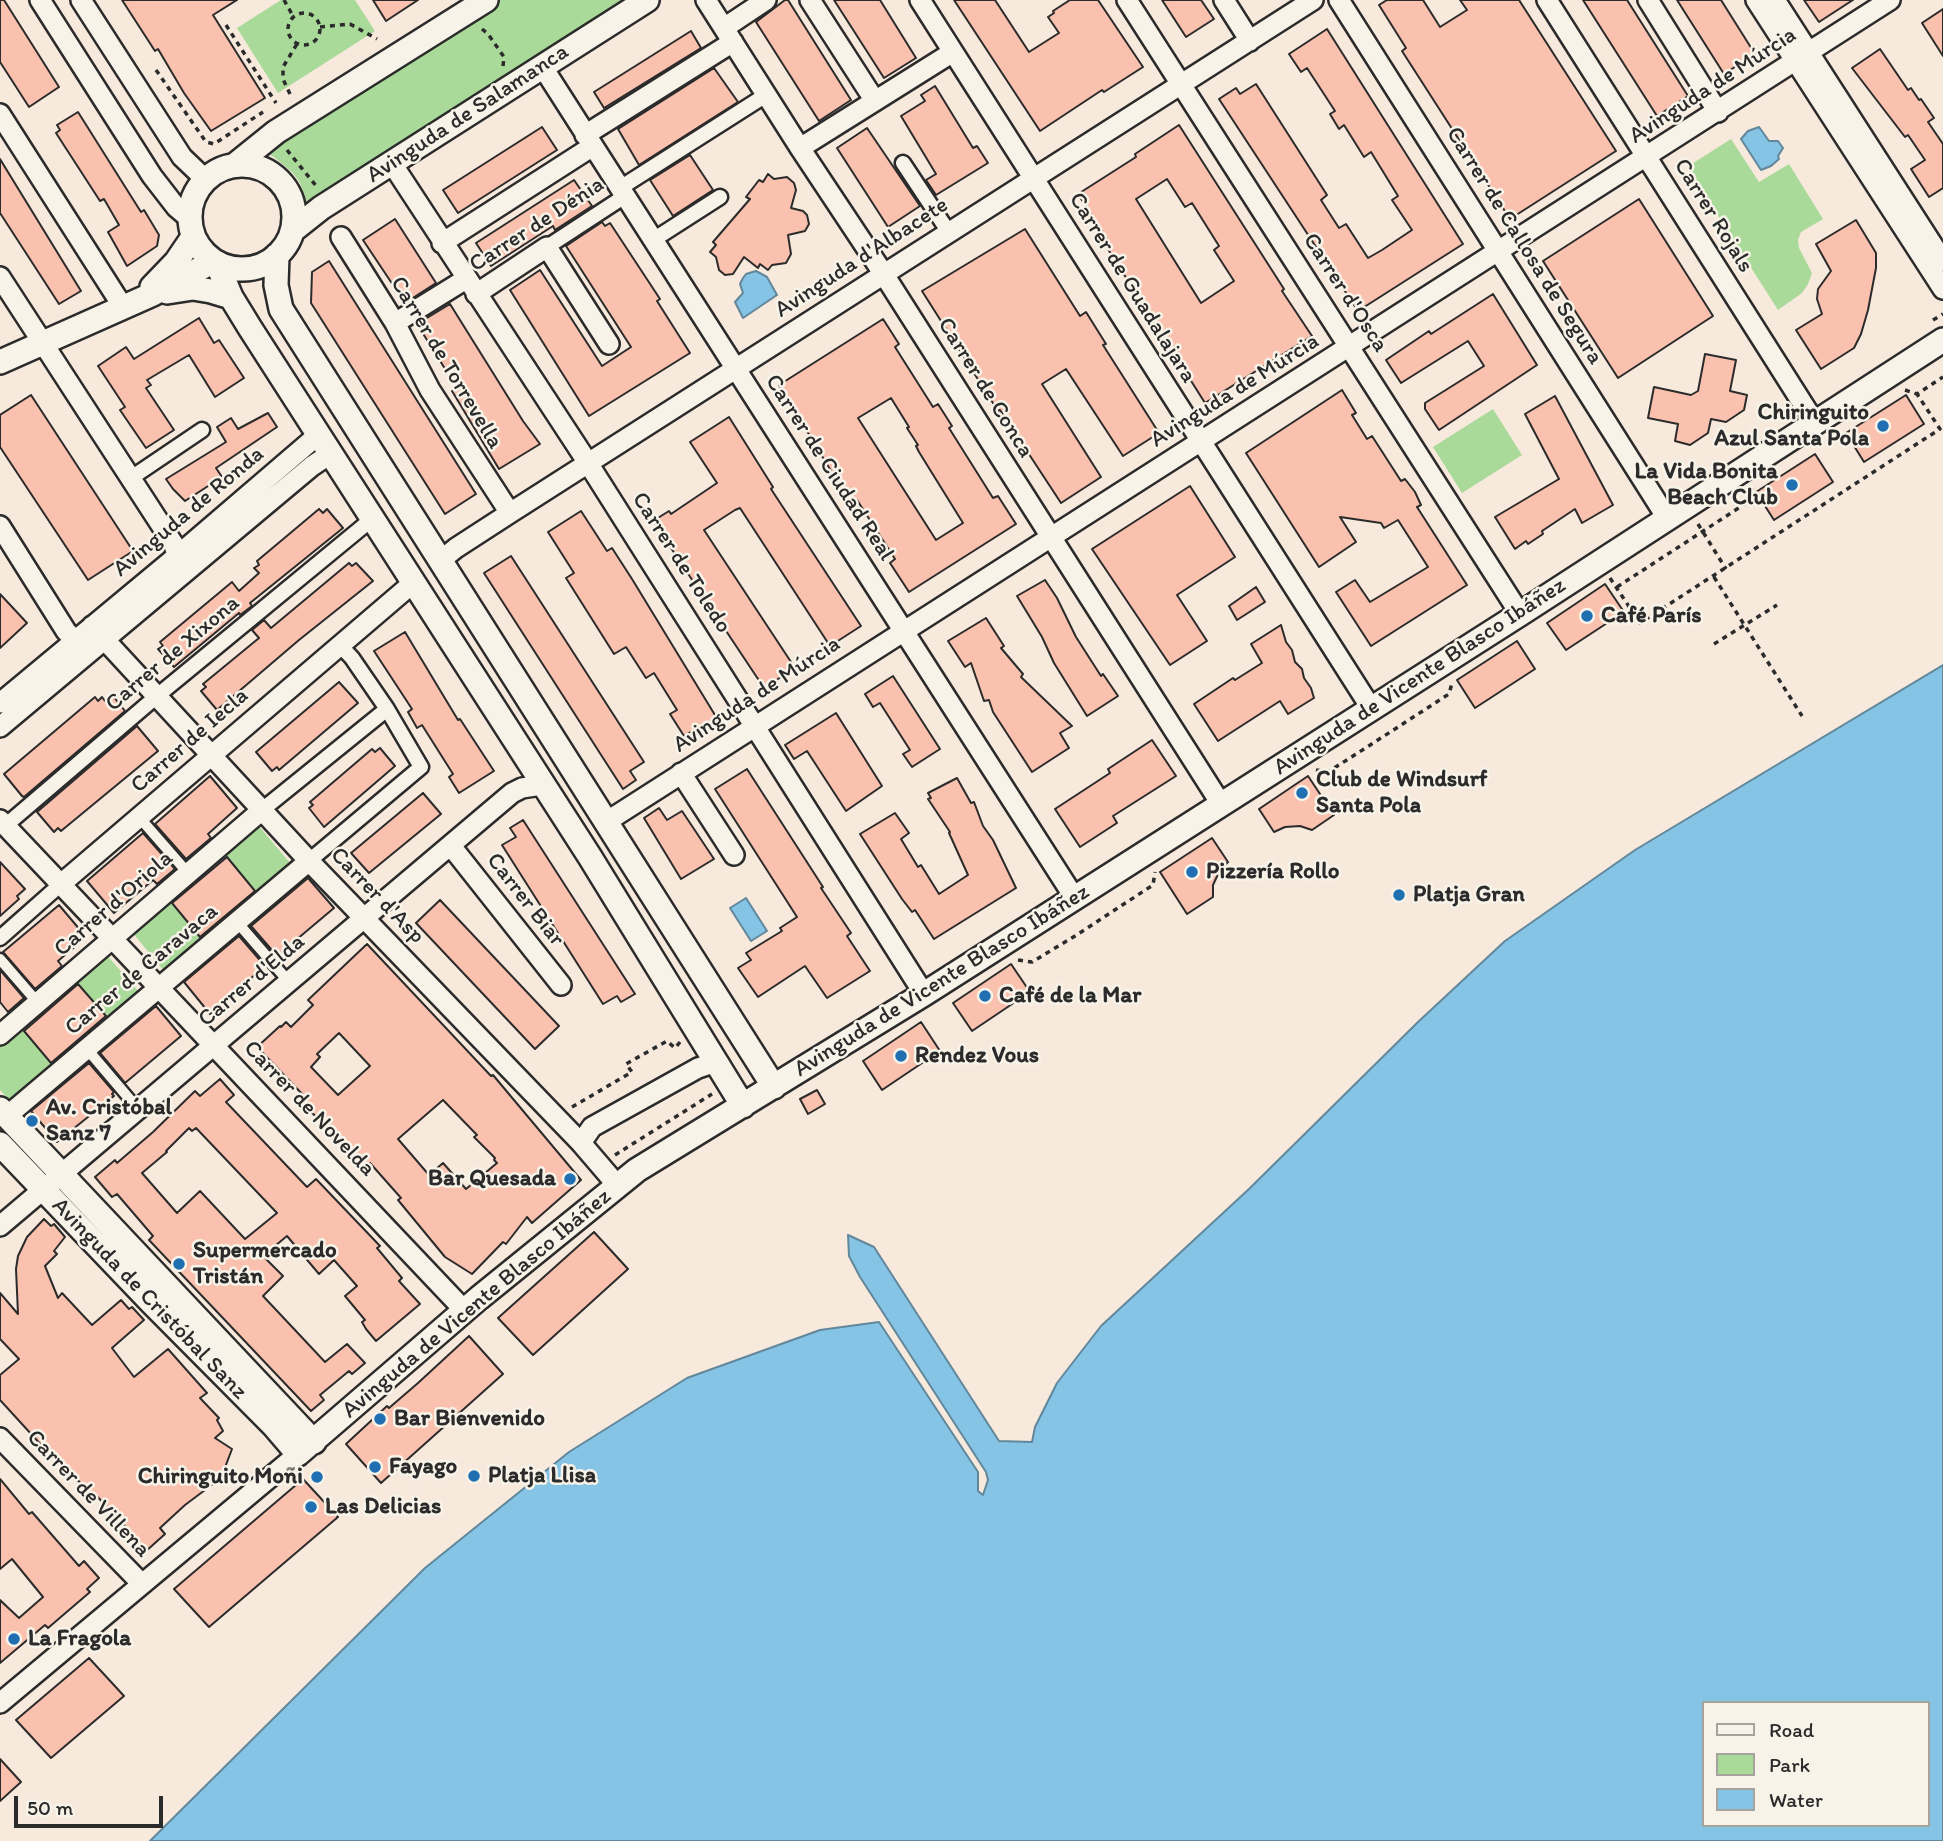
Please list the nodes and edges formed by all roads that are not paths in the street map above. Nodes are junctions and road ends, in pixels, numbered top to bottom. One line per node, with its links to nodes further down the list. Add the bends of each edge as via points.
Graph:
1 (40, 0): 38 (street, via 152,176)
2 (81, 0): 35 (street, via 182,157)
3 (486, 0): 33 (street, via 276,132)
4 (647, 0): 22 (street, Avinguda de Salamanca)
5 (706, 0): 18 (street, Carrer de Conca)
6 (765, 0): 18 (street)
7 (810, 0): 25 (street)
8 (920, 0): 20 (street, Carrer de Guadalajara)
9 (1127, 0): 23 (street, Carrer d'Osca)
10 (1224, 0): 19 (street)
11 (1313, 0): 19 (street, Avinguda d'Albacete)
12 (1339, 0): 45 (street, Carrer de Callosa de Segura)
13 (1547, 0): 30 (street, Carrer Rojals)
14 (1648, 0): 26 (street)
15 (1756, 0): 21 (street)
16 (1775, 0): 21 (street)
17 (1890, 0): 21 (street, Avinguda de Múrcia)
18 (729, 35): 24 (street, Carrer de Conca); 28 (street)
19 (1250, 41): 23 (street, Avinguda d'Albacete)
20 (953, 52): 25 (street); 34 (street, Carrer de Guadalajara)
21 (1801, 57): 26 (street, Avinguda de Múrcia); 47 (street); 52 (street)
22 (542, 66): 28 (street, Carrer de Ciudad Real); 31 (street, Avinguda de Salamanca)
23 (1182, 84): 34 (street, Avinguda d'Albacete); 59 (street, Carrer d'Osca)
24 (766, 95): 29 (street, Carrer de Conca); 36 (street, Carrer de Dénia)
25 (875, 101): 29 (street)
26 (1718, 112): 30 (street, Avinguda de Múrcia)
27 (0, 114): 54 (street)
28 (589, 141): 36 (street, Carrer de Ciudad Real); 43 (street)
29 (800, 148): 49 (street, Carrer de Conca)
30 (1647, 158): 45 (street, Avinguda de Múrcia); 62 (street, Carrer Rojals)
31 (391, 162): 39 (street, Avinguda de Salamanca); 43 (street, Carrer de Toledo)
32 (903, 163): 40 (street)
33 (235, 164): 35 (street); 39 (street, via 272,173 286,187 294,215)
34 (1032, 178): 40 (street, Avinguda d'Albacete); 65 (street, Carrer de Guadalajara)
35 (205, 179): 38 (street, via 193,197)
36 (622, 192): 42 (street, Carrer de Ciudad Real); 44 (street, Carrer de Dénia)
37 (720, 197): 42 (street)
38 (191, 227): 48 (street, via 201,250); 54 (street, via 176,262)
39 (292, 231): 46 (street)
40 (948, 231): 49 (street, Avinguda d'Albacete)
41 (341, 237): 55 (street, Carrer de Torrevella)
42 (653, 240): 61 (street, Carrer de Ciudad Real)
43 (442, 243): 51 (street, Carrer de Toledo)
44 (547, 247): 51 (street, Carrer de Dénia); 58 (street)
45 (1499, 251): 59 (street, Avinguda de Múrcia); 70 (street, Carrer de Callosa de Segura)
46 (277, 255): 48 (street, via 262,265 242,269); 63 (street, via 281,309)
47 (1943, 261)
48 (215, 262): 53 (street); 54 (street)
49 (883, 273): 61 (street, Avinguda d'Albacete); 72 (street, Carrer de Conca)
50 (0, 277): 57 (street)
51 (471, 286): 55 (street, Carrer de Dénia); 67 (street, Carrer de Toledo)
52 (1943, 289)
53 (232, 297): 54 (street, via 193,288); 66 (street)
54 (139, 300): 57 (street)
55 (395, 323): 69 (street, Carrer de Torrevella, via 430,390)
56 (1943, 340): 62 (street, Avinguda de Vicente Blasco Ibáñez)
57 (43, 344): 60 (street); 68 (street)
58 (609, 344)
59 (1350, 347): 65 (street, Avinguda de Múrcia); 77 (street, Carrer d'Osca)
60 (0, 362)
61 (736, 369): 67 (street, Avinguda d'Albacete); 78 (street, Carrer de Ciudad Real)
62 (1815, 423): 70 (street, Avinguda de Vicente Blasco Ibáñez)
63 (352, 424): 66 (street); 75 (street)
64 (202, 430): 68 (street)
65 (1201, 442): 72 (street, Avinguda de Múrcia); 84 (street, Carrer de Guadalajara)
66 (324, 445): 71 (street); 74 (street, Avinguda de Ronda); 79 (street, Avinguda de Ronda, via 312,466)
67 (588, 463): 69 (street, Avinguda d'Albacete); 86 (street, Carrer de Toledo)
68 (131, 478): 74 (street)
69 (510, 513): 75 (street, Avinguda d'Albacete)
70 (1667, 518): 77 (street, Avinguda de Vicente Blasco Ibáñez)
71 (372, 519): 76 (street); 82 (street, Carrer de Xixona)
72 (1052, 537): 78 (street, Avinguda de Múrcia); 91 (street, Carrer de Conca)
73 (3, 538): 80 (street)
74 (177, 556): 79 (street, Avinguda de Ronda)
75 (440, 561): 76 (street); 94 (street)
76 (413, 583): 81 (street, Carrer de Iecla); 90 (street)
77 (1520, 614): 84 (street, Avinguda de Vicente Blasco Ibáñez)
78 (904, 630): 86 (street, Avinguda de Múrcia); 102 (street, Carrer de Ciudad Real)
79 (98, 633): 80 (street, Avinguda de Ronda); 82 (street, Carrer d'Asp); 87 (street, Avinguda de Ronda)
80 (74, 640): 83 (street, Avinguda de Ronda)
81 (340, 644): 85 (street); 88 (street, Carrer de Iecla)
82 (157, 696): 88 (street, Carrer d'Asp); 95 (street, Carrer de Xixona)
83 (0, 703)
84 (1371, 708): 91 (street, Avinguda de Vicente Blasco Ibáñez)
85 (387, 709): 92 (street); 99 (street, via 421,767)
86 (755, 725): 89 (street, Avinguda de Múrcia); 111 (street, Carrer de Toledo)
87 (0, 727)
88 (211, 754): 92 (street, Carrer d'Asp); 93 (street, Carrer de Iecla)
89 (681, 773): 94 (street, Avinguda de Múrcia); 98 (street)
90 (542, 785): 96 (street); 97 (street, Carrer d'Elda, via 512,793)
91 (1222, 804): 102 (street, Avinguda de Vicente Blasco Ibáñez)
92 (262, 810): 99 (street, Carrer d'Asp); 100 (street, Carrer d'Oriola)
93 (139, 817): 100 (lane); 101 (street, Carrer de Iecla)
94 (606, 822): 96 (street, via 582,829); 117 (street)
95 (3, 823): 101 (street, Carrer de Novelda)
96 (568, 825): 116 (street)
97 (451, 846): 103 (street, Carrer d'Elda); 109 (street, Carrer Biar)
98 (734, 855)
99 (309, 861): 103 (street, Carrer d'Asp); 104 (street, Carrer de Caravaca)
100 (187, 872): 106 (street, Carrer d'Oriola)
101 (61, 884): 105 (street, Carrer de Iecla); 106 (street, Carrer de Novelda)
102 (1074, 897): 111 (street, Avinguda de Vicente Blasco Ibáñez)
103 (365, 918): 108 (street, Carrer d'Elda); 121 (street, Carrer d'Asp)
104 (237, 922): 108 (lane); 110 (street, Carrer de Caravaca)
105 (0, 938)
106 (112, 938): 110 (street, Carrer de Novelda); 112 (street, Carrer d'Oriola)
107 (0, 959): 112 (lane)
108 (289, 982): 114 (street, Carrer d'Elda)
109 (561, 985)
110 (159, 988): 114 (street, Carrer de Novelda); 115 (street, Carrer de Caravaca)
111 (924, 994): 117 (street, Avinguda de Vicente Blasco Ibáñez)
112 (38, 1003): 113 (street, Carrer d'Oriola)
113 (0, 1035)
114 (214, 1045): 119 (street, Carrer d'Elda); 127 (street, Carrer de Novelda)
115 (87, 1049): 119 (lane); 120 (street, Carrer de Caravaca)
116 (725, 1074): 118 (street); 121 (street, via 710,1064 698,1068 592,1127)
117 (774, 1087): 118 (street, Avinguda de Vicente Blasco Ibáñez)
118 (743, 1106): 124 (street, Avinguda de Vicente Blasco Ibáñez)
119 (138, 1109): 123 (street, Carrer d'Elda)
120 (4, 1112): 123 (street, Avinguda de Cristóbal Sanz)
121 (581, 1143): 124 (street, Carrer d'Asp)
122 (0, 1144): 125 (street, Avinguda de Cristóbal Sanz)
123 (61, 1174): 125 (street, Carrer d'Elda); 129 (street, Avinguda de Cristóbal Sanz)
124 (617, 1185): 127 (street, Avinguda de Vicente Blasco Ibáñez)
125 (43, 1189): 126 (street, Carrer d'Elda); 129 (street, Avinguda de Cristóbal Sanz, via 282,1435)
126 (0, 1226)
127 (465, 1311): 129 (street, Avinguda de Vicente Blasco Ibáñez)
128 (0, 1438): 130 (street, Carrer de Villena)
129 (306, 1448): 130 (street, Avinguda de Vicente Blasco Ibáñez)
130 (142, 1584): 131 (street, Avinguda de Vicente Blasco Ibáñez)
131 (0, 1703)

